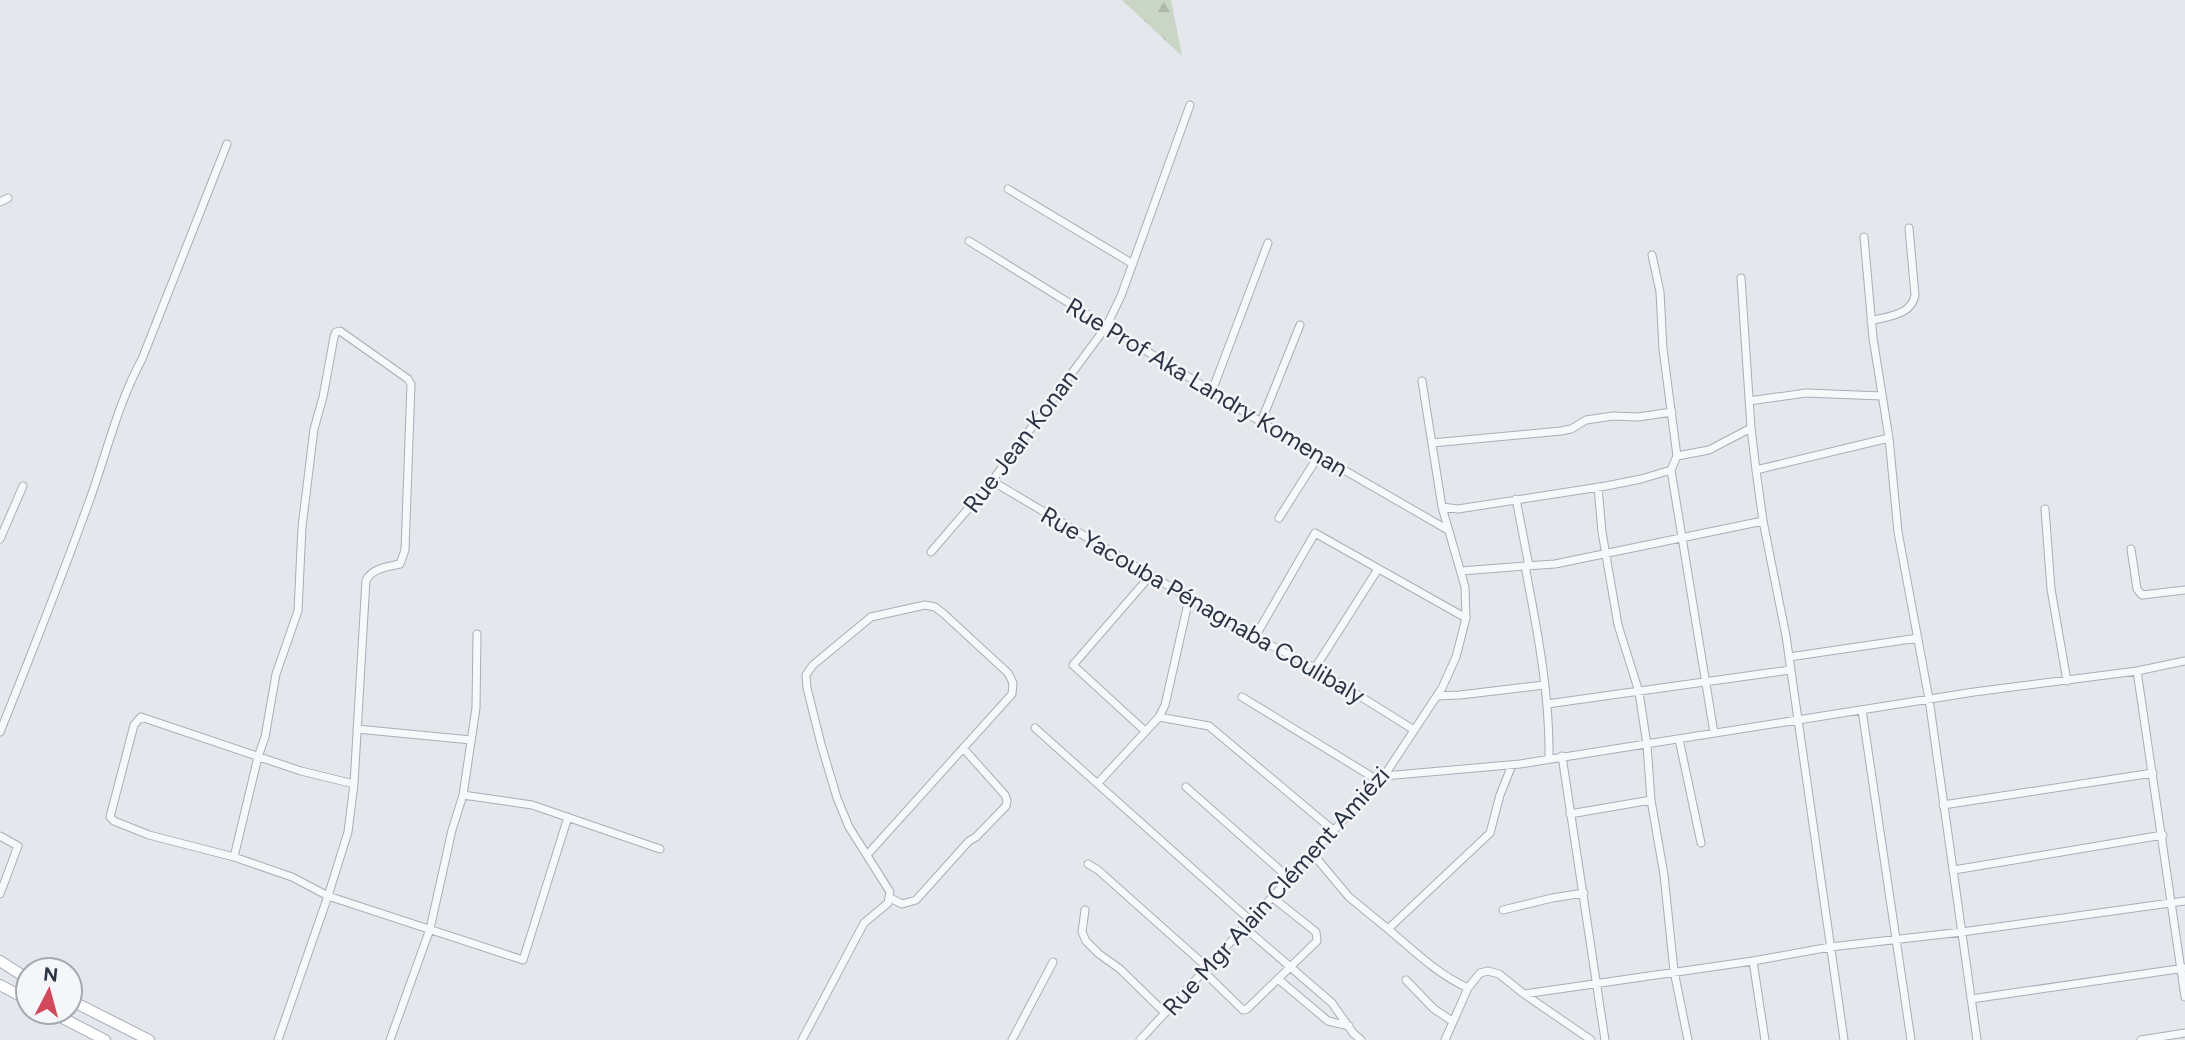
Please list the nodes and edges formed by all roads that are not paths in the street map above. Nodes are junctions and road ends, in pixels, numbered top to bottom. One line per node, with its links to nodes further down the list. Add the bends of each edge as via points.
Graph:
1 (1190, 105): 11 (street, Rue Jean Konan)
2 (227, 144): 73 (street, via 128,385 59,585)
3 (1008, 189): 11 (street)
4 (8, 198): 5 (street)
5 (0, 202)
6 (1909, 228): 13 (street, via 1913,304 1909,310)
7 (1864, 237): 13 (street)
8 (969, 241): 15 (street, Rue Prof Aka Landry Komenan)
9 (1268, 243): 17 (street)
10 (1651, 255): 20 (street, via 1660,292)
11 (1133, 264): 15 (street, Rue Jean Konan)
12 (1741, 278): 19 (street)
13 (1871, 321): 18 (street)
14 (1300, 325): 21 (street)
15 (1106, 327): 17 (street, Rue Prof Aka Landry Komenan); 29 (street, Rue Jean Konan)
16 (1422, 381): 24 (street, Rue Mgr Alain Clément Amiézi)
17 (1212, 391): 21 (street, Rue Prof Aka Landry Komenan)
18 (1882, 396): 19 (street, via 1806,393); 23 (street)
19 (1749, 401): 22 (street)
20 (1672, 412): 24 (street, via 1586,420 1571,429); 26 (street)
21 (1261, 422): 25 (street, Rue Prof Aka Landry Komenan)
22 (1751, 428): 26 (street, via 1709,450); 28 (street)
23 (1889, 438): 28 (street); 52 (street, via 1898,532)
24 (1432, 443): 33 (street, Rue Mgr Alain Clément Amiézi)
25 (1319, 455): 35 (street); 37 (street, Rue Prof Aka Landry Komenan)
26 (1678, 456): 27 (street)
27 (1671, 470): 31 (street); 38 (street)
28 (1756, 470): 36 (street)
29 (992, 481): 41 (street, Rue Jean Konan); 46 (street, Rue Yacouba Pénagnaba Coulibaly)
30 (23, 486): 39 (street)
31 (1598, 487): 32 (street); 42 (street)
32 (1516, 499): 33 (street, via 1458,509); 43 (street)
33 (1442, 507): 37 (street, Rue Mgr Alain Clément Amiézi)
34 (2045, 509): 58 (street, via 2051,589)
35 (1279, 518)
36 (1763, 521): 38 (street); 53 (street)
37 (1448, 530): 45 (street, Rue Mgr Alain Clément Amiézi)
38 (1683, 537): 42 (street); 59 (street)
39 (0, 539)
40 (2131, 549): 47 (street, via 2137,589 2143,595)
41 (931, 552)
42 (1606, 553): 43 (street); 61 (street, via 1618,625)
43 (1527, 566): 45 (street); 60 (street)
44 (1378, 569): 49 (street); 51 (street, via 1315,533); 55 (street)
45 (1461, 571): 49 (street, Rue Mgr Alain Clément Amiézi)
46 (1150, 576): 48 (street, Rue Yacouba Pénagnaba Coulibaly); 72 (street, via 1073,665)
47 (2185, 590)
48 (1189, 599): 51 (street, Rue Yacouba Pénagnaba Coulibaly); 67 (street)
49 (1466, 618): 62 (street, Rue Mgr Alain Clément Amiézi, via 1456,657)
50 (477, 634): 76 (street)
51 (1255, 637): 55 (street, Rue Yacouba Pénagnaba Coulibaly)
52 (1918, 638): 53 (street); 64 (street)
53 (1789, 657): 56 (street)
54 (2185, 661): 57 (street)
55 (1314, 668): 71 (street, Rue Yacouba Pénagnaba Coulibaly)
56 (1790, 670): 59 (street); 68 (street)
57 (2137, 671): 58 (street); 83 (street)
58 (2067, 681): 64 (street)
59 (1706, 682): 61 (street); 74 (street)
60 (1544, 685): 62 (street); 65 (street)
61 (1639, 692): 65 (street); 77 (street)
62 (1437, 696): 71 (street, Rue Mgr Alain Clément Amiézi)
63 (1242, 697): 84 (street)
64 (1929, 699): 66 (street); 90 (street)
65 (1547, 704): 81 (street)
66 (1862, 710): 68 (street); 118 (street)
67 (1159, 717): 72 (street); 93 (street, via 1209,726)
68 (1798, 720): 74 (street); 119 (street)
69 (1035, 728): 86 (street)
70 (357, 729): 76 (street); 80 (street, via 366,580 374,570 400,564 404,558 411,389 408,379 340,331 334,337 314,429 298,611 276,674); 85 (street)
71 (1414, 730): 84 (street, Rue Mgr Alain Clément Amiézi)
72 (1145, 731): 86 (street)
73 (0, 732)
74 (1714, 733): 75 (street)
75 (1679, 739): 77 (street); 96 (street)
76 (471, 740): 88 (street)
77 (1647, 745): 79 (street); 89 (street)
78 (963, 748): 99 (street); 99 (street, via 1012,694 1013,683 935,607 925,605 871,617 809,669 806,681 828,772 849,827); 108 (street, via 1005,795 1006,806 916,901 902,904)
79 (1562, 756): 81 (street); 91 (street)
80 (258, 757): 85 (street); 100 (street); 100 (street, via 141,717 134,725 110,812 114,821 149,835)
81 (1549, 758): 82 (street)
82 (1512, 765): 84 (street); 116 (street, via 1490,833)
83 (2153, 774): 90 (street); 94 (street)
84 (1381, 778): 93 (street, Rue Mgr Alain Clément Amiézi)
85 (354, 783): 106 (street, via 348,832)
86 (1098, 783): 113 (street)
87 (1186, 787): 103 (street)
88 (463, 794): 92 (street, via 532,805); 115 (street)
89 (1651, 800): 91 (street); 125 (street)
90 (1943, 805): 102 (street)
91 (1570, 814): 104 (street)
92 (568, 817): 97 (street); 115 (street, via 523,960)
93 (1333, 830): 98 (street, Rue Mgr Alain Clément Amiézi)
94 (2163, 835): 102 (street); 110 (street)
95 (0, 836): 105 (street, via 18,846)
96 (1701, 843)
97 (660, 849)
98 (1312, 853): 103 (street, Rue Mgr Alain Clément Amiézi); 116 (street, via 1349,897)
99 (867, 855): 108 (street)
100 (233, 857): 106 (street, via 292,877)
101 (1087, 864): 124 (street)
102 (1954, 870): 117 (street)
103 (1289, 878): 107 (street, Rue Mgr Alain Clément Amiézi)
104 (1584, 893): 112 (street); 128 (street)
105 (0, 894)
106 (328, 896): 115 (street); 142 (street)
107 (1272, 897): 113 (street, Rue Mgr Alain Clément Amiézi); 122 (street, via 1317,937)
108 (890, 898): 144 (street, via 864,923)
109 (2185, 901): 110 (street)
110 (2172, 902): 117 (street); 123 (street)
111 (1085, 910): 134 (street, via 1082,932 1086,941)
112 (1503, 910)
113 (1250, 920): 114 (street, Rue Mgr Alain Clément Amiézi)
114 (1244, 927): 122 (street); 124 (street, Rue Mgr Alain Clément Amiézi)
115 (430, 929): 143 (street)
116 (1388, 929): 129 (street)
117 (1962, 932): 118 (street); 132 (street)
118 (1896, 939): 119 (street); 153 (street)
119 (1830, 947): 120 (street); 152 (street)
120 (1753, 961): 125 (street); 151 (street)
121 (1054, 962): 145 (street)
122 (1290, 967): 126 (street); 137 (street, via 1332,1003)
123 (2183, 968): 131 (street); 132 (street)
124 (1206, 970): 126 (street, via 1243,1010); 134 (street, Rue Mgr Alain Clément Amiézi)
125 (1674, 971): 128 (street); 150 (street)
126 (1278, 979): 137 (street, via 1328,1021)
127 (1406, 980): 135 (street)
128 (1597, 983): 130 (street); 149 (street)
129 (1468, 988): 130 (street, via 1480,973 1488,971); 135 (street)
130 (1524, 994): 148 (street)
131 (2185, 997)
132 (1971, 999): 154 (street)
133 (84, 1007): 141 (main road)
134 (1165, 1013): 139 (street, Rue Mgr Alain Clément Amiézi)
135 (1452, 1021): 147 (street)
136 (78, 1026): 140 (main road)
137 (1349, 1026): 146 (street)
138 (2185, 1033): 155 (street)
139 (1145, 1039)
140 (105, 1040)
141 (149, 1040)
142 (278, 1040)
143 (390, 1040)
144 (802, 1040)
145 (1012, 1040)
146 (1361, 1040)
147 (1445, 1040)
148 (1591, 1040)
149 (1605, 1040)
150 (1688, 1040)
151 (1765, 1040)
152 (1844, 1040)
153 (1911, 1040)
154 (1977, 1040)
155 (2141, 1040)

